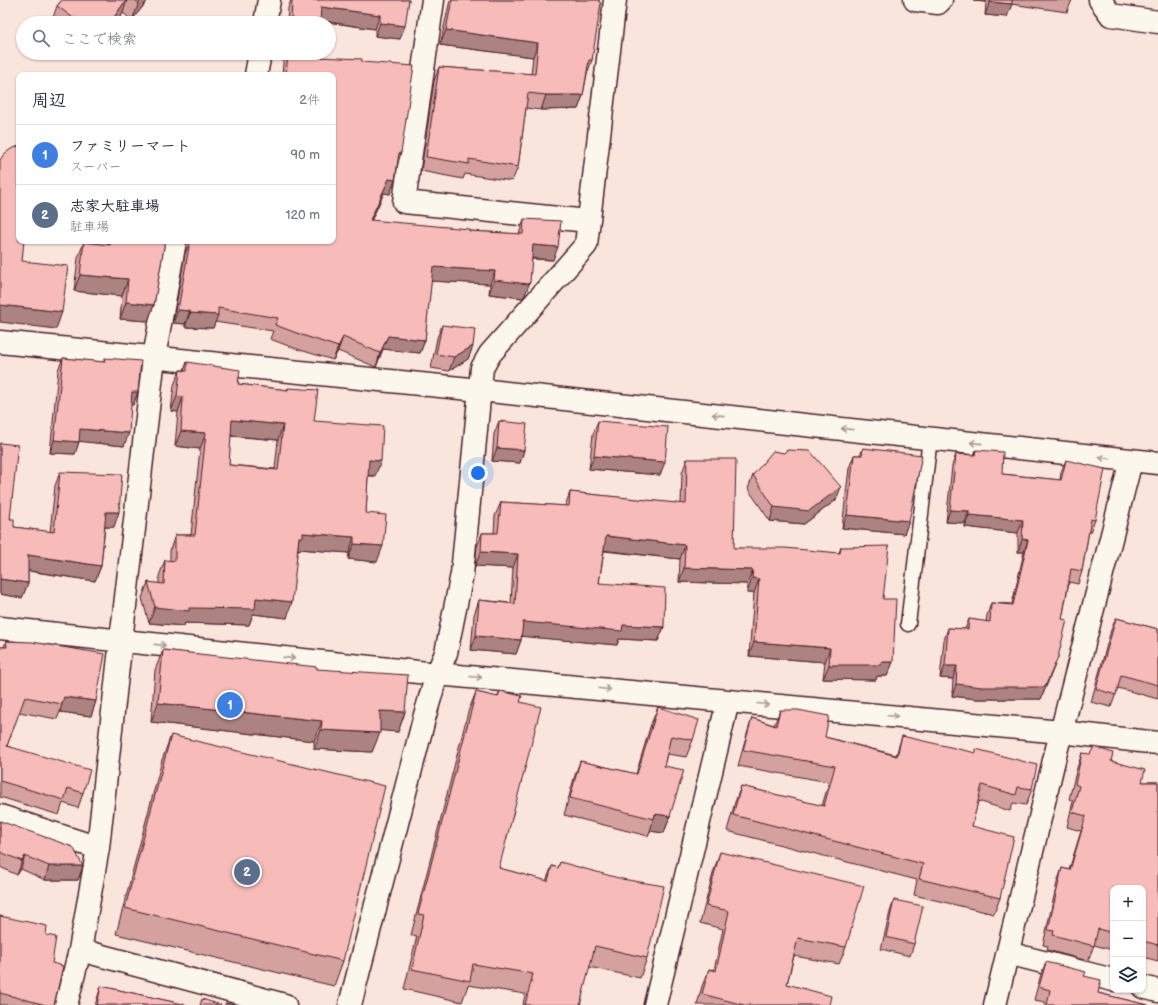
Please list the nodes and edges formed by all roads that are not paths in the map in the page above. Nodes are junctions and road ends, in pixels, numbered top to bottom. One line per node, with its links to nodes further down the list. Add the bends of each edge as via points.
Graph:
1 (269, 0): 7 (street)
2 (433, 0): 11 (street, via 404,202)
3 (615, 0): 11 (street)
4 (916, 0): 5 (street, via 938,3)
5 (941, 0)
6 (1100, 0): 8 (street, via 1110,15)
7 (266, 16)
8 (1158, 22)
9 (259, 60): 10 (street)
10 (257, 72)
11 (588, 221): 15 (street, via 586,245 490,354 482,368)
12 (174, 244): 14 (street)
13 (0, 342): 14 (street)
14 (154, 357): 15 (street); 21 (street)
15 (480, 390): 16 (street, one-way to 15); 22 (street, via 462,574 446,653)
16 (930, 438): 17 (street, one-way to 16); 19 (lane)
17 (1131, 461): 18 (street); 24 (street)
18 (1158, 463)
19 (908, 624)
20 (0, 628): 21 (street)
21 (121, 640): 22 (street, one-way to 22); 27 (street)
22 (437, 674): 23 (street, one-way to 23); 35 (street)
23 (728, 701): 24 (street, one-way to 24); 36 (street)
24 (1061, 732): 25 (street); 29 (street)
25 (1158, 743)
26 (0, 816): 27 (street)
27 (98, 848): 28 (street)
28 (80, 950): 33 (street); 34 (street)
29 (1008, 953): 30 (street); 37 (street)
30 (1110, 979)
31 (1146, 988): 32 (street)
32 (1158, 991)
33 (66, 1005)
34 (285, 1005)
35 (350, 1005)
36 (655, 1005)
37 (995, 1005)

